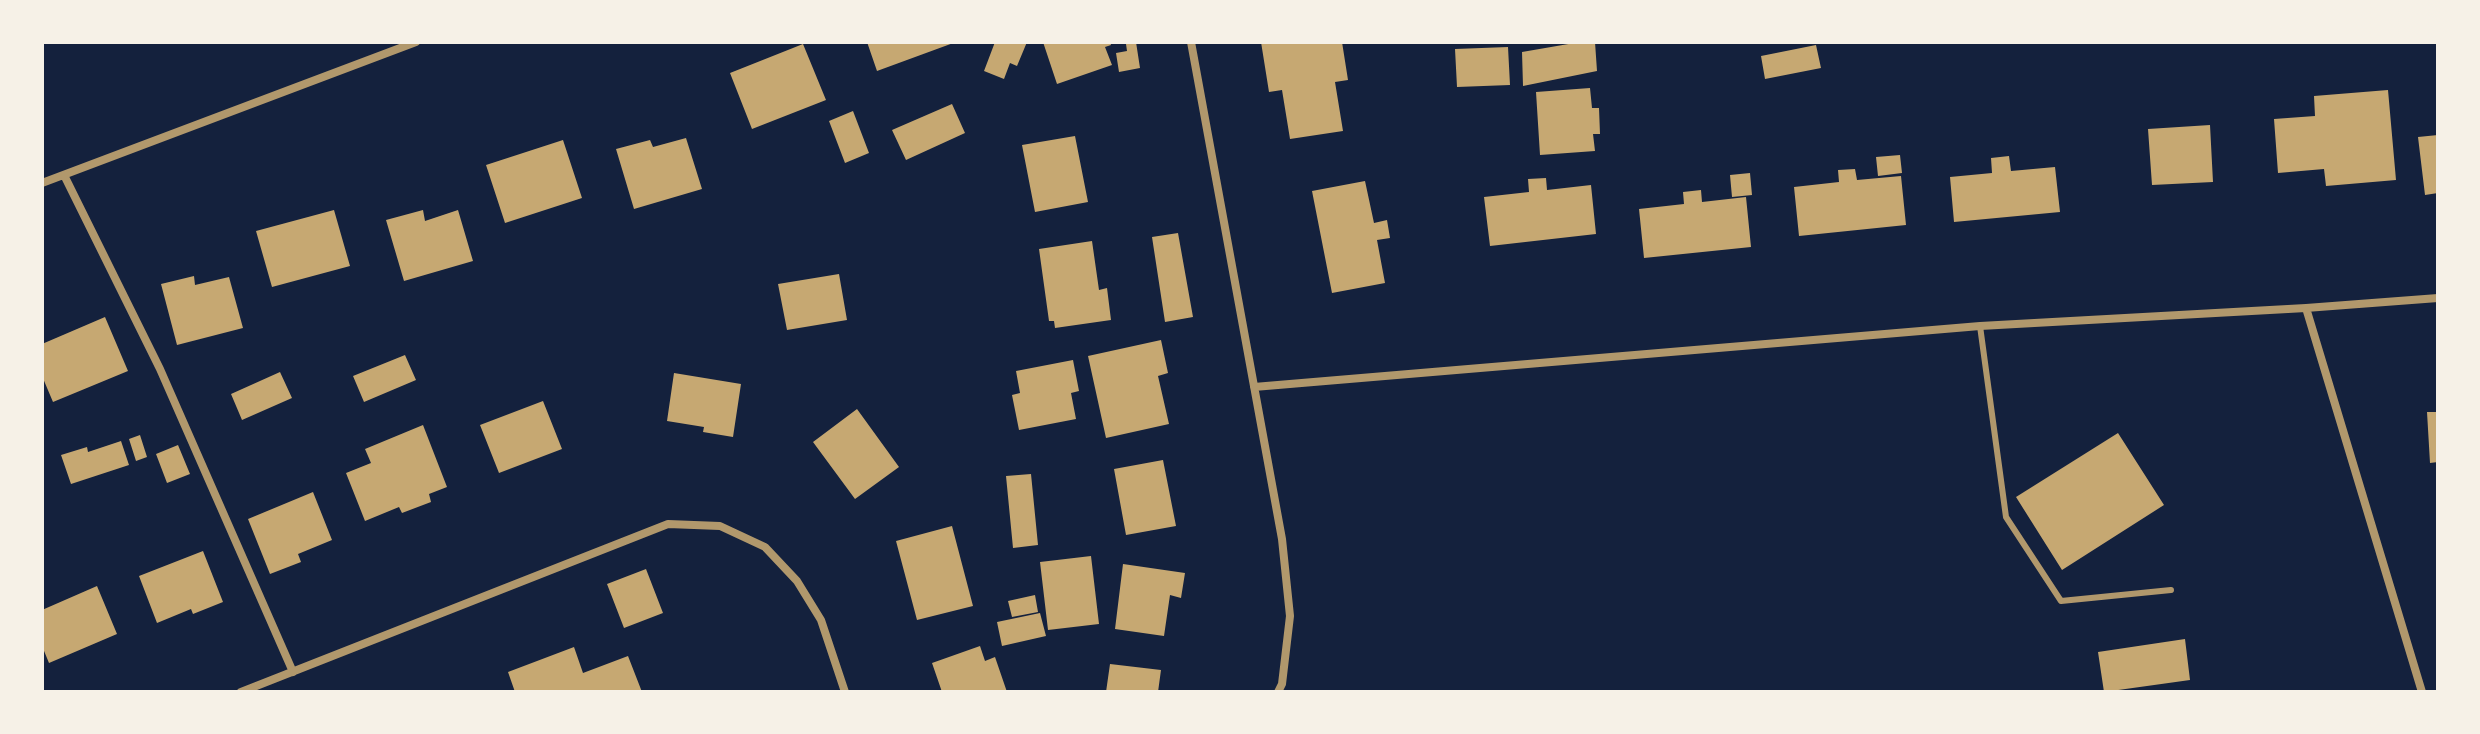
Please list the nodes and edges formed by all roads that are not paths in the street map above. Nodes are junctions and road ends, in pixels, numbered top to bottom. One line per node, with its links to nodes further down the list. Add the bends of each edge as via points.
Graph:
1 (416, 42): 3 (street)
2 (1191, 42): 8 (street)
3 (64, 175): 4 (street); 10 (street, via 160,369)
4 (42, 183)
5 (2438, 298): 6 (street)
6 (2306, 308): 7 (street); 14 (street)
7 (1980, 326): 8 (street); 9 (lane, via 2006,517 2061,601)
8 (1254, 387): 13 (street, via 1282,539 1290,616)
9 (2171, 590)
10 (293, 672): 11 (street); 12 (street, via 668,524 720,526 765,547 797,581 821,620)
11 (241, 692)
12 (845, 692)
13 (1278, 692)
14 (2422, 692)

